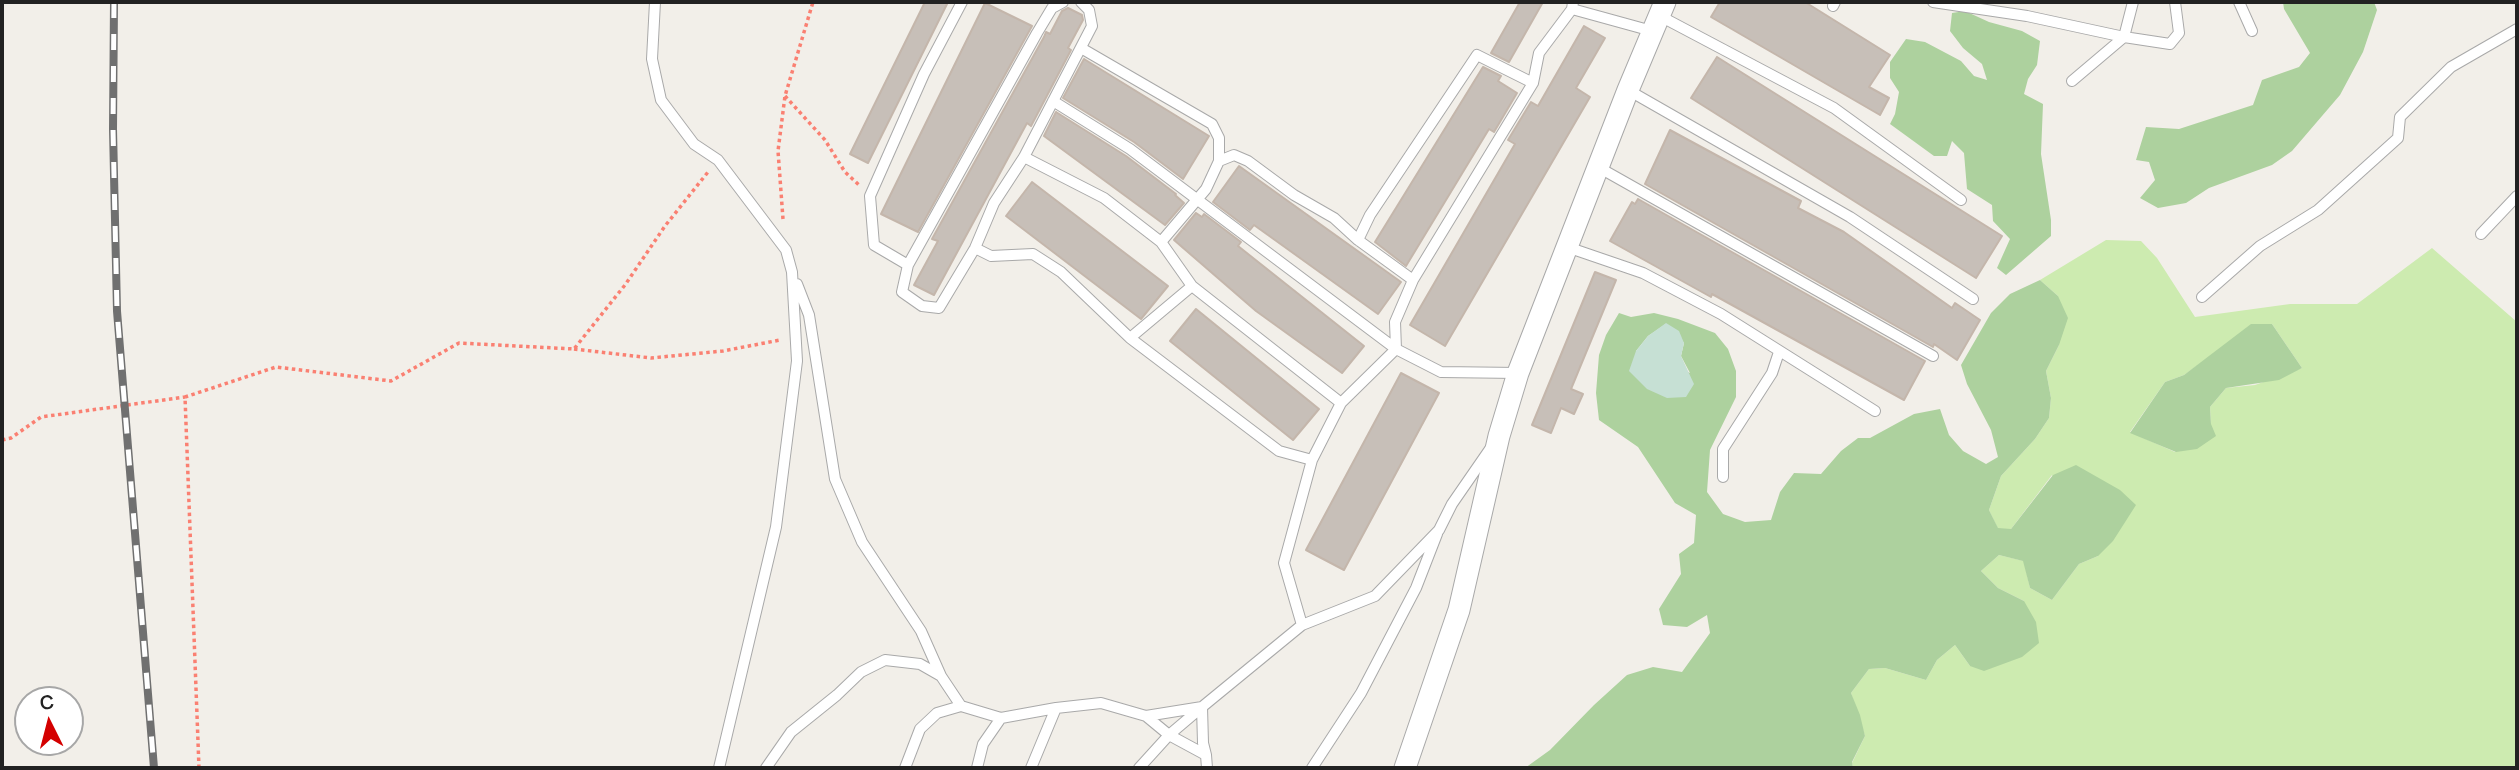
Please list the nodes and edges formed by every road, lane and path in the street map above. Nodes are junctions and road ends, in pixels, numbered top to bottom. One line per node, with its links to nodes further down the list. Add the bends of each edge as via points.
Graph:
1 (655, 2): 22 (lane, via 652,59 661,100 694,144)
2 (813, 2): 19 (path)
3 (962, 2): 25 (lane)
4 (1063, 2): 35 (lane, via 1052,8 1037,33)
5 (1081, 2): 15 (lane, via 1090,10 1092,26)
6 (1934, 2): 14 (lane)
7 (2133, 2): 14 (lane)
8 (2175, 2): 14 (lane, via 2179,33 2170,44)
9 (2239, 2): 13 (lane)
10 (1572, 5): 11 (lane); 17 (lane, via 1539,53)
11 (1658, 16): 18 (street); 28 (lane, via 1834,108)
12 (2517, 29): 39 (lane, via 2452,66 2400,117 2398,138 2318,210 2260,246)
13 (2252, 32)
14 (2124, 37): 16 (lane)
15 (1081, 48): 20 (lane); 23 (lane, via 1212,124 1219,138)
16 (2072, 81)
17 (1533, 83): 30 (lane, via 1477,55); 37 (lane)
18 (1628, 90): 24 (street); 40 (lane, via 1850,217)
19 (785, 96): 25 (path, via 825,140 845,172); 34 (path, via 778,151)
20 (1053, 101): 21 (lane); 27 (lane, via 1130,149)
21 (1024, 157): 31 (lane, via 1104,198); 32 (lane, via 994,203)
22 (718, 160): 34 (lane); 43 (path)
23 (1219, 161): 27 (lane); 30 (lane, via 1234,155 1248,160 1334,218)
24 (1598, 167): 33 (street); 46 (lane)
25 (870, 196): 35 (lane, via 874,244)
26 (2517, 196): 29 (lane)
27 (1197, 199): 31 (lane); 44 (lane)
28 (1961, 200)
29 (2481, 234)
30 (1358, 240): 37 (lane)
31 (1161, 242): 38 (lane)
32 (975, 247): 35 (lane, via 939,308 922,306 902,292); 42 (lane, via 991,256 1033,254 1061,272)
33 (1567, 247): 45 (lane, via 1643,273 1721,314); 47 (street)
34 (786, 250): 36 (lane)
35 (908, 265)
36 (792, 272): 41 (lane); 57 (lane, via 809,315 835,479 862,541 921,631)
37 (1413, 280): 44 (lane, via 1395,322)
38 (1192, 286): 42 (lane); 49 (lane)
39 (2202, 298)
40 (1973, 299)
41 (797, 337): 43 (path, via 651,358); 66 (lane, via 776,527)
42 (1130, 338): 53 (lane, via 1279,451)
43 (574, 349): 48 (path, via 460,344 391,381 276,367)
44 (1396, 349): 47 (lane, via 1441,372); 49 (lane)
45 (1779, 352): 50 (lane); 54 (lane, via 1772,373 1723,449)
46 (1933, 356)
47 (1518, 373): 51 (street)
48 (185, 397): 52 (path, via 41,418); 65 (path)
49 (1341, 403): 53 (lane)
50 (1875, 411)
51 (1499, 436): 55 (lane); 74 (street, via 1460,610)
52 (2, 440)
53 (1312, 460): 56 (lane, via 1284,563)
54 (1723, 477)
55 (1438, 530): 56 (lane, via 1375,596); 73 (lane, via 1416,588 1361,693)
56 (1302, 625): 59 (lane)
57 (941, 676): 58 (lane); 67 (lane, via 920,664 886,660 861,672 791,732)
58 (961, 706): 62 (lane); 68 (lane, via 937,713 920,729)
59 (1202, 707): 61 (lane); 63 (lane); 64 (lane)
60 (1056, 708): 61 (lane, via 1101,703); 62 (lane); 70 (lane)
61 (1146, 716): 63 (lane)
62 (1000, 718): 69 (lane, via 983,744)
63 (1169, 735): 64 (lane); 71 (lane)
64 (1206, 755): 72 (lane)
65 (199, 768)
66 (719, 768)
67 (766, 768)
68 (905, 768)
69 (977, 768)
70 (1031, 768)
71 (1139, 768)
72 (1207, 768)
73 (1312, 768)
74 (1405, 768)

